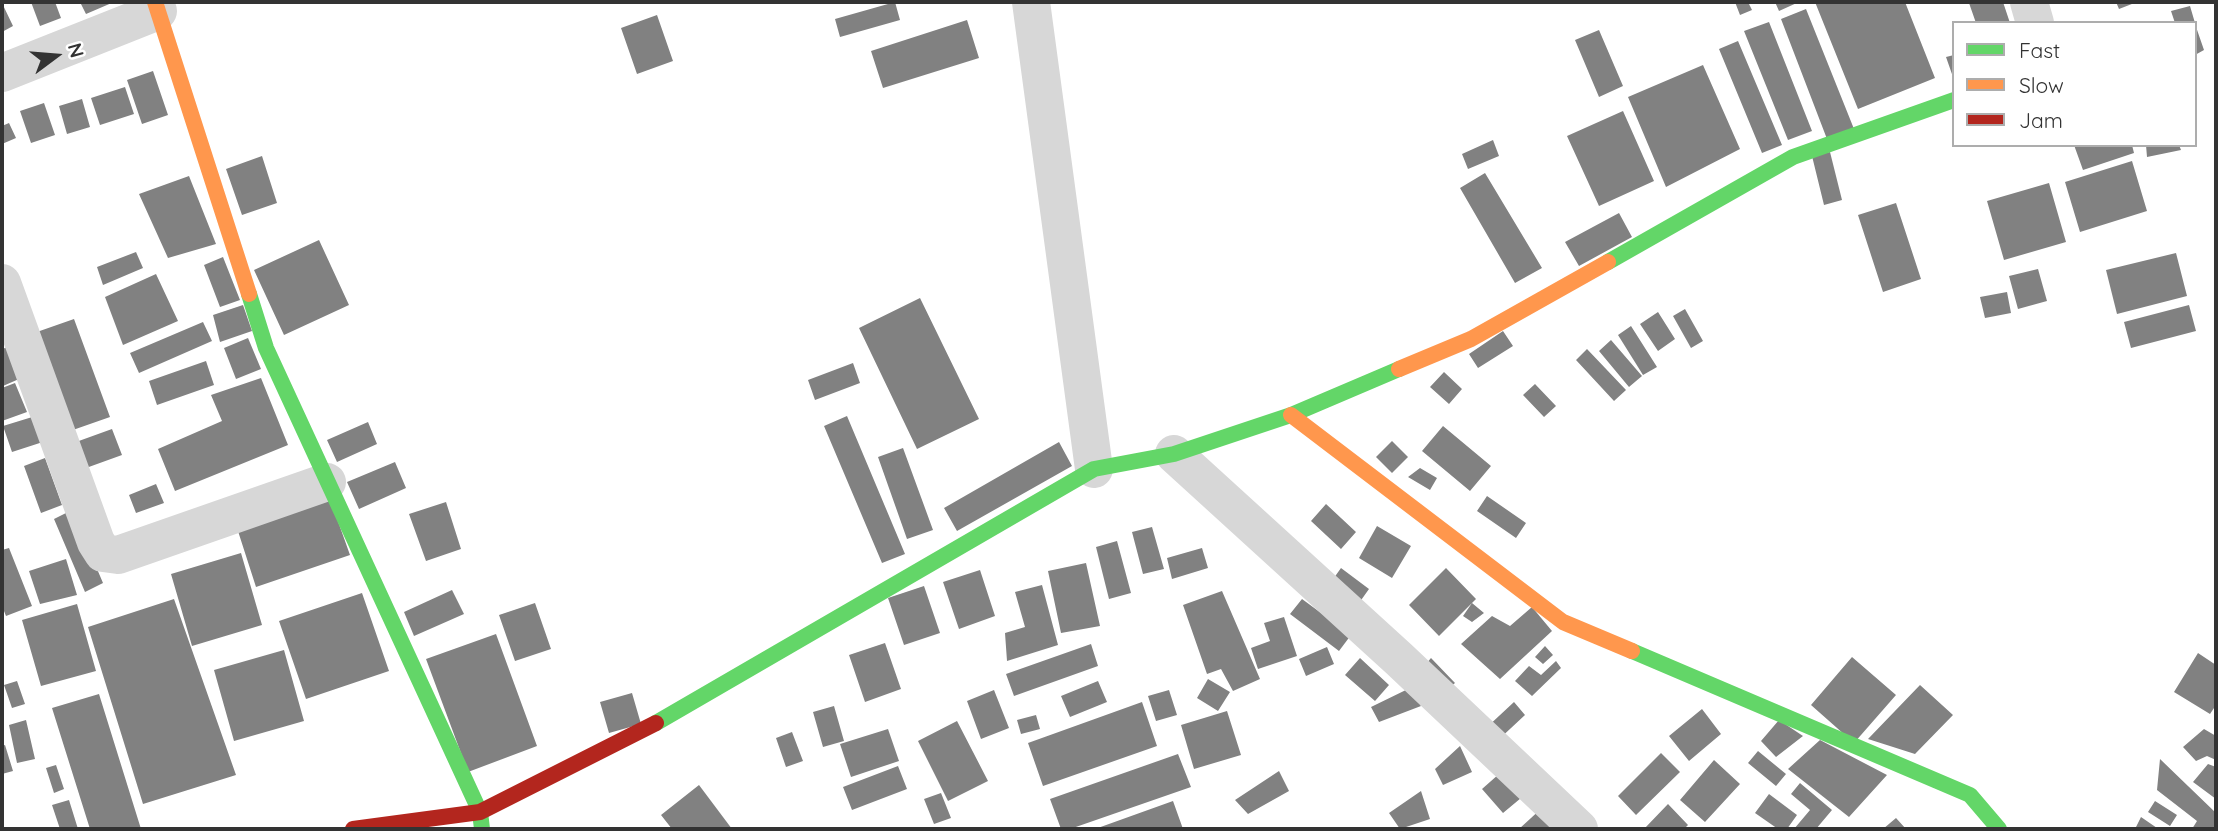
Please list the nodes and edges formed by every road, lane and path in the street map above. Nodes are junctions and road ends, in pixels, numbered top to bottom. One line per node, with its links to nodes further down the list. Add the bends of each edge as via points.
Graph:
1 (1031, 2): 11 (street)
2 (2029, 2): 4 (street)
3 (156, 6): 5 (street); 12 (street, via 266,348)
4 (2034, 21)
5 (2, 73)
6 (1952, 101): 9 (street, via 1793,157 1471,339)
7 (2, 283): 8 (street)
8 (10, 330): 12 (street, via 103,553 118,555)
9 (1291, 415): 10 (street); 17 (street, via 1563,622 1970,794)
10 (1174, 454): 11 (street); 16 (street)
11 (1094, 469): 13 (street, via 661,721)
12 (327, 482): 13 (street)
13 (480, 812): 14 (street); 15 (street)
14 (353, 829)
15 (482, 829)
16 (1579, 829)
17 (1999, 829)

